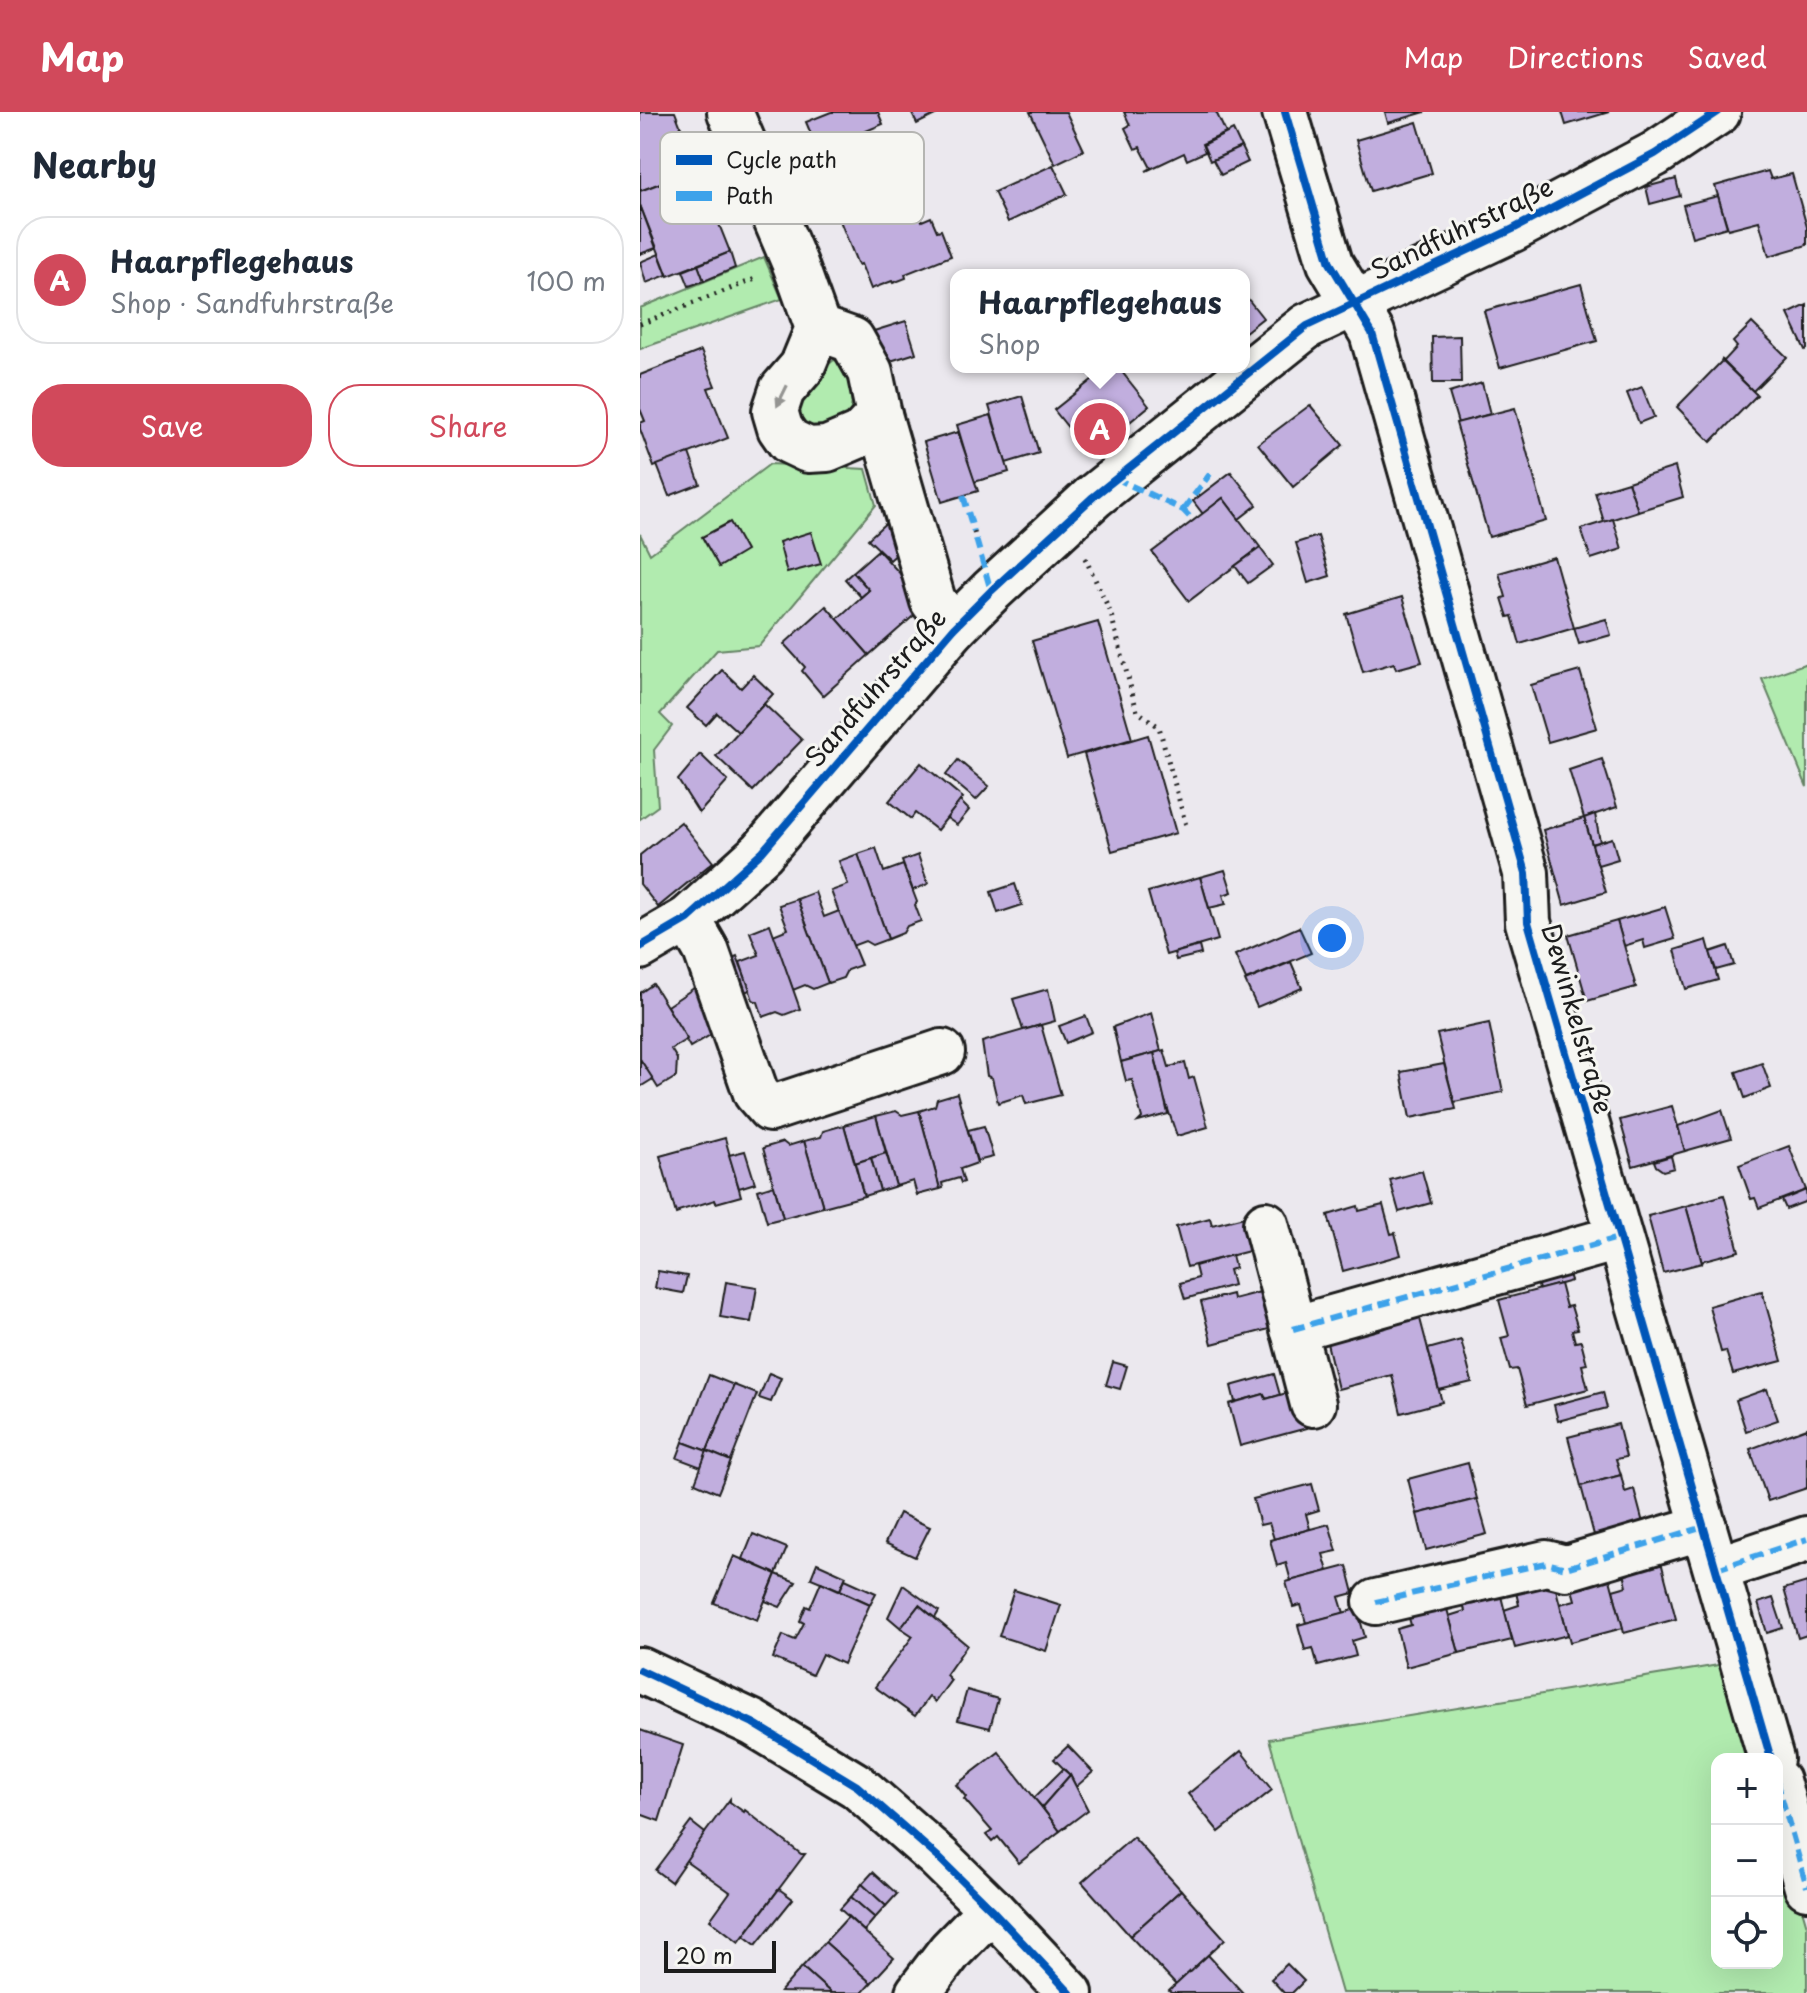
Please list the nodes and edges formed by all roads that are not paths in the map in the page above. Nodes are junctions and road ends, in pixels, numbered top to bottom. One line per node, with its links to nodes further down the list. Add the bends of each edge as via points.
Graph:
1 (730, 112): 4 (street)
2 (1285, 112): 6 (street, Dewinkelstraße, via 1330,263)
3 (1718, 112): 6 (street, Sandfuhrstraße, via 1655,154 1539,215)
4 (739, 132)
5 (778, 224): 7 (street)
6 (1354, 303): 8 (street, Sandfuhrstraße, via 1307,326); 16 (street, Dewinkelstraße, via 1372,333 1526,873 1528,922)
7 (818, 328): 10 (street, via 852,340 870,372); 10 (street, one-way to 10, via 775,411 789,441 808,450 827,449 860,435)
8 (1250, 372)
9 (1249, 373): 11 (street, Sandfuhrstraße, via 1067,520)
10 (879, 415): 11 (street, via 933,601)
11 (954, 628): 12 (street, Sandfuhrstraße, via 762,852)
12 (688, 919): 13 (street, Sandfuhrstraße); 14 (street, via 706,950 756,1093 770,1109)
13 (640, 947)
14 (942, 1052)
15 (1266, 1224): 17 (street)
16 (1618, 1238): 17 (street); 19 (street, Dewinkelstraße)
17 (1293, 1329): 18 (street)
18 (1313, 1404)
19 (1704, 1527): 21 (street, Dewinkelstraße); 22 (street, via 1566,1568 1546,1563)
20 (1807, 1539): 21 (street)
21 (1717, 1569): 24 (street, Dewinkelstraße)
22 (1376, 1602)
23 (640, 1670): 27 (street, via 753,1723 857,1786)
24 (1769, 1753)
25 (1783, 1802): 26 (street)
26 (1807, 1887)
27 (991, 1909): 28 (street); 29 (street)
28 (918, 1993)
29 (1070, 1993)

